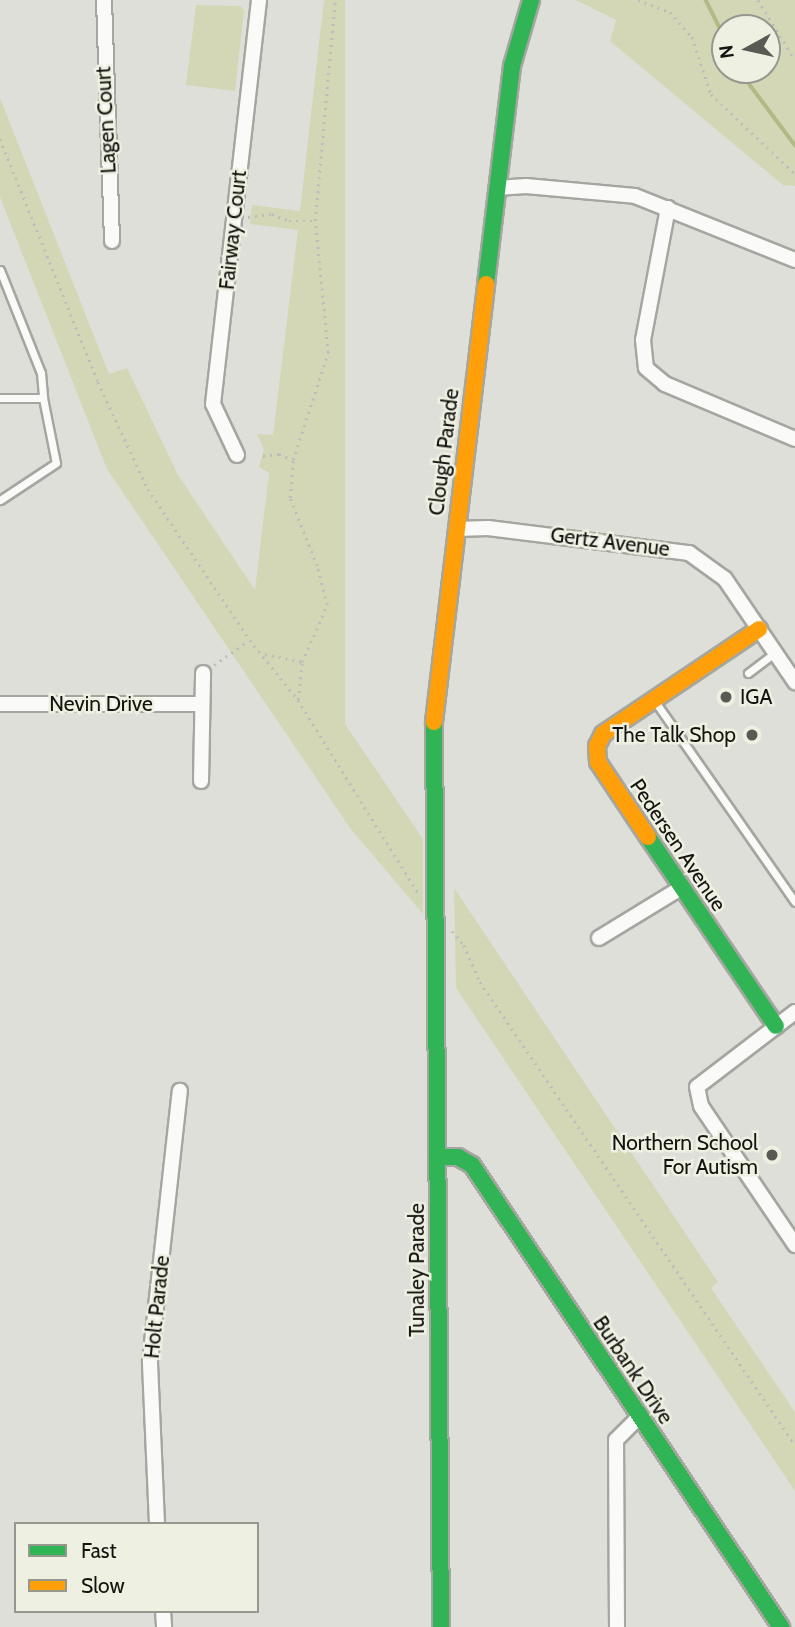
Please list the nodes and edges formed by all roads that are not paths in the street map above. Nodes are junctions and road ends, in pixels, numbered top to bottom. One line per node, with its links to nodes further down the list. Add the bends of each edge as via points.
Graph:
1 (104, 0): 6 (street, Lagen Court)
2 (259, 0): 12 (street, Fairway Court, via 213,404)
3 (531, 0): 4 (street, Clough Parade, via 512,66)
4 (498, 182): 5 (street, via 635,196); 14 (street, Clough Parade)
5 (668, 208): 7 (street); 11 (street, via 643,340 646,368 665,384)
6 (112, 241)
7 (795, 260)
8 (0, 270): 10 (lane, via 41,373)
9 (0, 398): 10 (lane)
10 (43, 398): 13 (lane, via 56,463)
11 (795, 439)
12 (237, 455)
13 (0, 500)
14 (457, 524): 15 (street, Gertz Avenue, via 689,553 725,579); 26 (street, Clough Parade, via 434,716)
15 (759, 629): 16 (street, Gertz Avenue); 20 (street, Pedersen Avenue)
16 (776, 653): 18 (lane); 19 (street, Gertz Avenue)
17 (203, 673): 22 (street)
18 (748, 673)
19 (794, 680)
20 (653, 699): 24 (street, Pedersen Avenue, via 603,734 597,746 598,762); 25 (lane)
21 (0, 704): 22 (street, Nevin Drive)
22 (202, 704): 23 (street)
23 (201, 780)
24 (681, 888): 27 (street); 29 (street, Pedersen Avenue)
25 (795, 902)
26 (438, 912): 31 (street, Tunaley Parade)
27 (599, 938)
28 (795, 1012): 29 (street)
29 (776, 1026): 32 (street, via 697,1087 701,1106)
30 (180, 1091): 34 (street, Holt Parade, via 150,1361)
31 (438, 1157): 33 (street, Burbank Drive, via 458,1157 472,1165); 35 (street, Tunaley Parade)
32 (795, 1245)
33 (639, 1417): 36 (street, via 616,1440); 37 (street, Burbank Drive)
34 (158, 1522)
35 (441, 1627)
36 (617, 1627)
37 (781, 1627)

